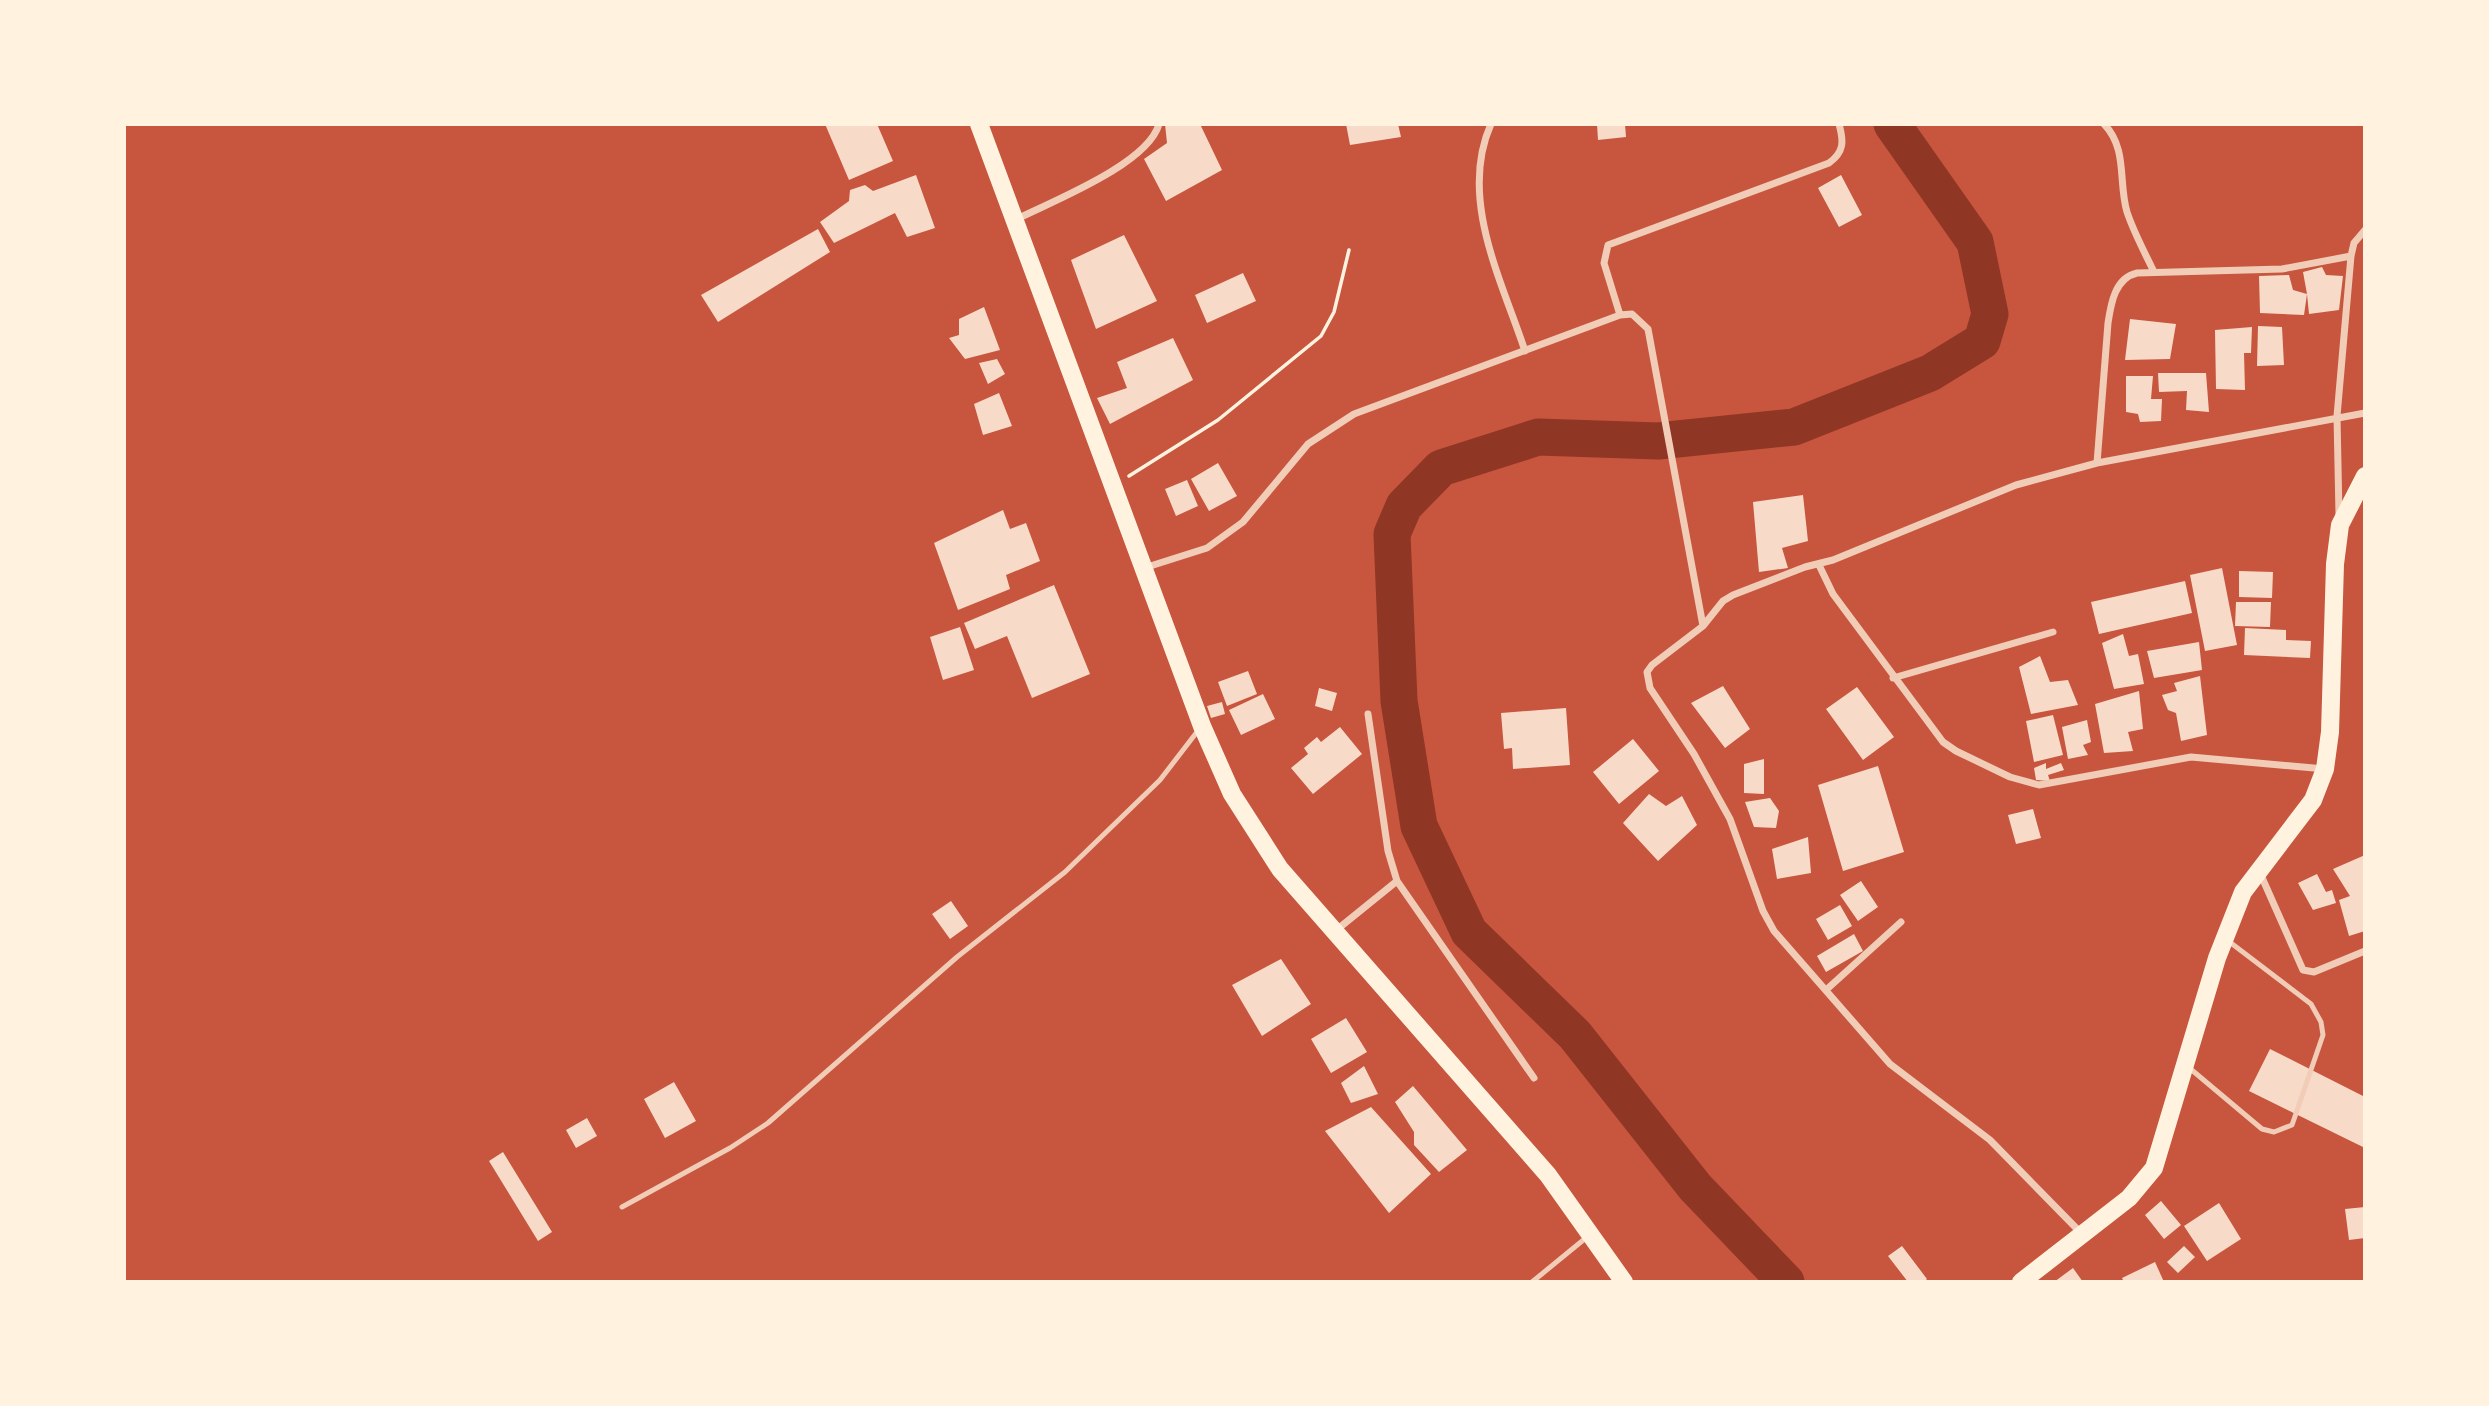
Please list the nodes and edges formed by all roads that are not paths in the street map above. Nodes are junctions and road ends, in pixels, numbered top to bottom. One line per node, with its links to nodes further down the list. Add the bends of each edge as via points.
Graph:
1 (979, 124): 6 (highway)
2 (1159, 124): 6 (street, via 1152,141 1126,164)
3 (1491, 124): 11 (street, via 1482,147 1480,214)
4 (1839, 124): 10 (street, via 1843,145 1840,156 1829,163 1608,245 1604,263)
5 (2104, 124): 9 (street, via 2118,145 2127,212)
6 (1015, 220): 18 (highway)
7 (2365, 230): 8 (street, via 2354,243)
8 (2351, 256): 9 (street, via 2282,269); 13 (street)
9 (2154, 272): 14 (street, via 2126,277 2112,302)
10 (1620, 315): 11 (street); 19 (street, via 1632,314 1648,329)
11 (1525, 352): 18 (street, via 1354,414 1308,443 1243,522 1216,542)
12 (2365, 413): 13 (street)
13 (2337, 416): 14 (street); 16 (street)
14 (2098, 463): 17 (street, via 2016,485)
15 (2365, 476): 16 (highway)
16 (2340, 525): 24 (highway)
17 (1819, 565): 19 (street, via 1733,595); 21 (street, via 1833,594)
18 (1144, 568): 23 (highway)
19 (1703, 625): 31 (street, via 1651,665 1646,679 1730,819 1768,922)
20 (2053, 632): 21 (street)
21 (1893, 678): 24 (street, via 1950,748 2031,784 2049,785 2191,757)
22 (1368, 714): 26 (street, via 1388,851)
23 (1202, 726): 28 (highway, via 1244,814 1280,869); 34 (lane, via 1160,780 1065,873 957,957 768,1123)
24 (2325, 769): 25 (highway, via 2307,810)
25 (2259, 869): 29 (highway, via 2243,892); 30 (street, via 2303,970 2322,969)
26 (1397, 881): 28 (street); 33 (street)
27 (1901, 922): 31 (street)
28 (1334, 932): 35 (highway, via 1548,1175)
29 (2224, 938): 32 (highway); 32 (lane, via 2311,1004 2323,1035 2292,1125 2284,1131 2262,1129)
30 (2365, 951)
31 (1826, 990): 36 (street, via 1891,1064 1990,1140)
32 (2185, 1065): 36 (highway, via 2154,1168 2129,1198)
33 (1534, 1078)
34 (622, 1207)
35 (1592, 1233): 37 (highway); 38 (lane)
36 (2081, 1233): 40 (highway)
37 (1617, 1279)
38 (1541, 1280): 39 (lane)
39 (1532, 1282)
40 (2021, 1282)

